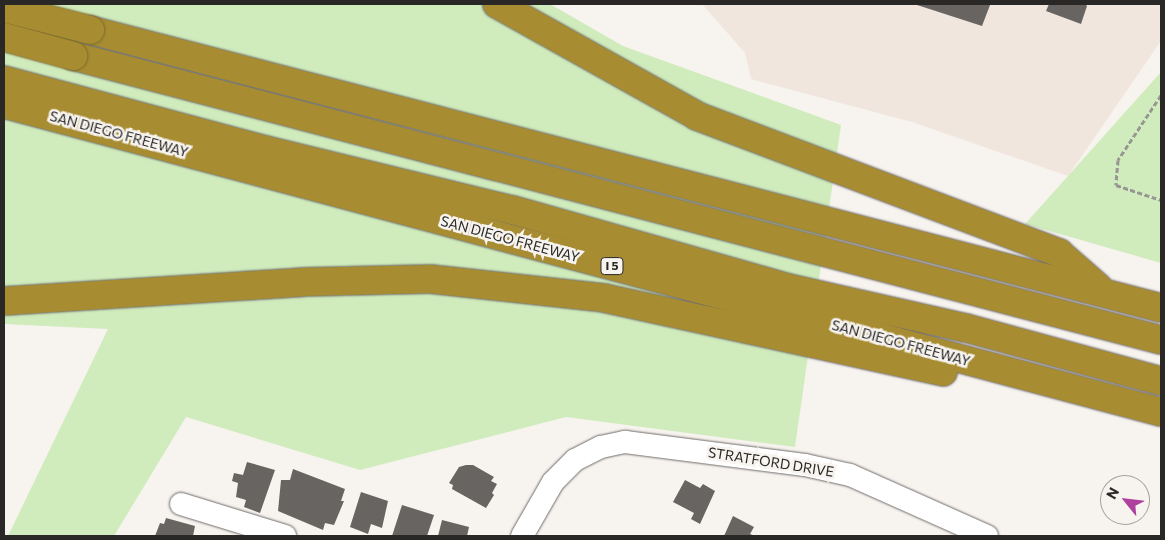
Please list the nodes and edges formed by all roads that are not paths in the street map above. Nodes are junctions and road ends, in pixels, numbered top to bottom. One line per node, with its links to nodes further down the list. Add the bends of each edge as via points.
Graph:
1 (497, 4): 7 (highway, via 696,116 1059,253)
2 (4, 8): 7 (highway, bridge)
3 (4, 37): 10 (highway, bridge)
4 (4, 80): 6 (highway)
5 (4, 104): 6 (highway, SAN DIEGO FREEWAY / I 5)
6 (67, 109): 11 (highway, via 513,210 788,288 966,328); 12 (highway, SAN DIEGO FREEWAY / I 5)
7 (1102, 292): 9 (highway)
8 (4, 301): 13 (highway, via 302,282 430,279 604,298)
9 (1161, 308)
10 (1161, 340)
11 (1161, 382)
12 (1161, 412)
13 (1161, 420)
14 (181, 504): 15 (street)
15 (285, 536)
16 (522, 536): 17 (street, STRATFORD DRIVE, via 553,482 575,460 601,447 625,442 805,465 850,475)
17 (987, 536)

